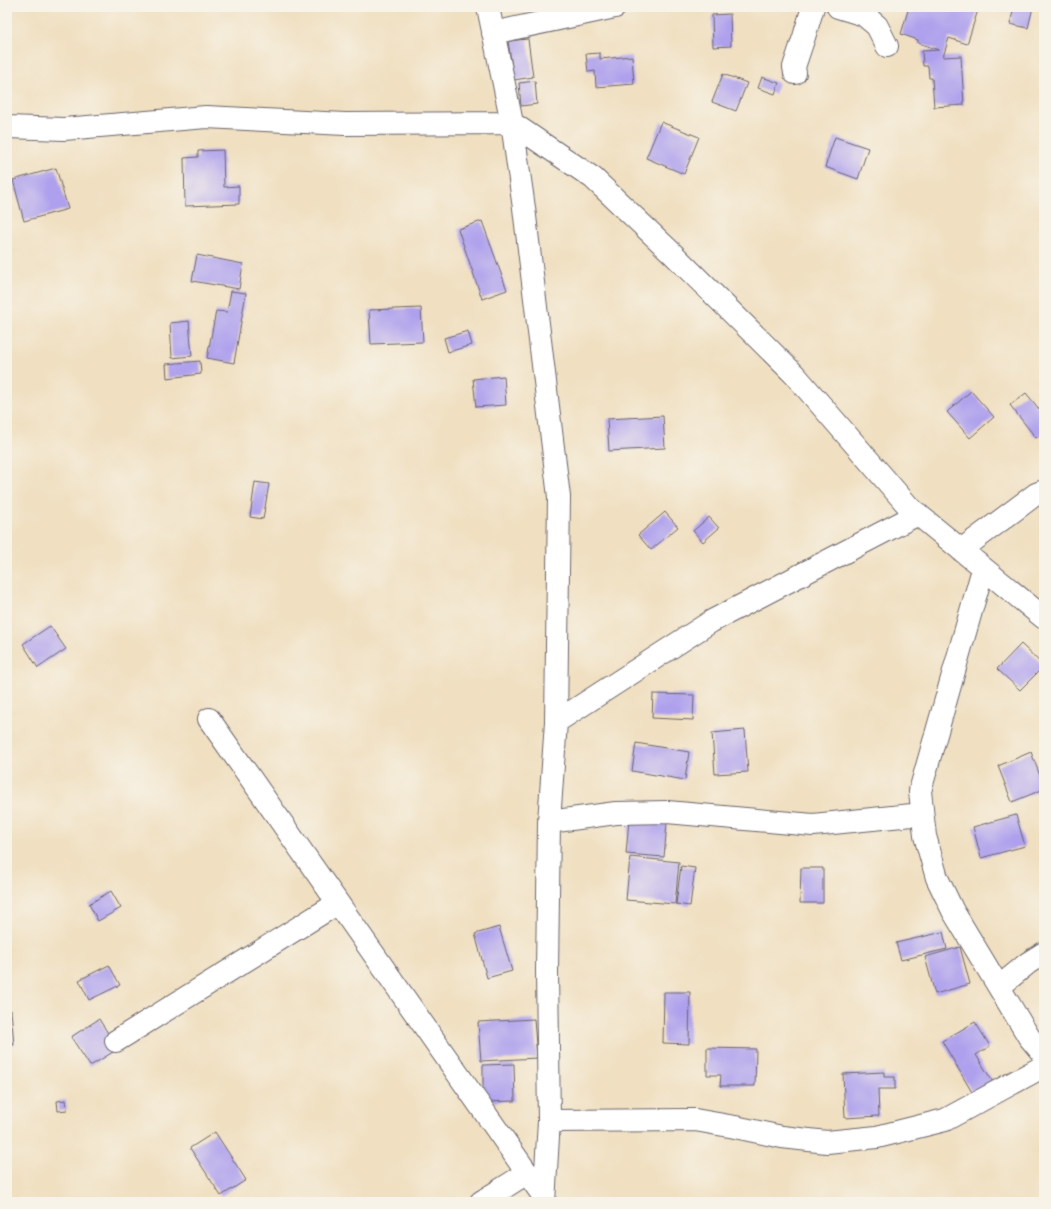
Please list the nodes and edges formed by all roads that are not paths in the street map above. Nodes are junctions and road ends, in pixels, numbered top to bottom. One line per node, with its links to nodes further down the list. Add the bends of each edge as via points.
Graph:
1 (488, 7): 5 (street)
2 (615, 7): 5 (street)
3 (813, 7): 7 (street, via 794,67)
4 (838, 7): 6 (street, via 864,15 876,26)
5 (493, 33): 8 (street)
6 (887, 46)
7 (795, 73)
8 (512, 123): 9 (street, via 345,124 206,117 64,129); 11 (street, via 593,178 673,254 795,375); 16 (street, via 559,497)
9 (7, 128)
10 (1044, 491): 12 (street, via 1036,494)
11 (918, 514): 12 (street); 16 (street, via 712,621)
12 (961, 550): 13 (street)
13 (983, 569): 14 (street); 17 (street, via 920,791)
14 (1044, 618)
15 (209, 719): 19 (street)
16 (556, 722): 18 (street)
17 (922, 814): 18 (street, via 813,825 667,812 616,813); 21 (street, via 936,878)
18 (549, 822): 25 (street)
19 (338, 903): 22 (street); 26 (street)
20 (1044, 953): 21 (street)
21 (999, 987): 23 (street, via 1029,1037)
22 (116, 1041)
23 (1044, 1055)
24 (1044, 1066): 25 (street, via 946,1120 877,1137 827,1142 782,1137 695,1120)
25 (549, 1121): 27 (street)
26 (528, 1173): 27 (street); 28 (street)
27 (544, 1200)
28 (481, 1202)

